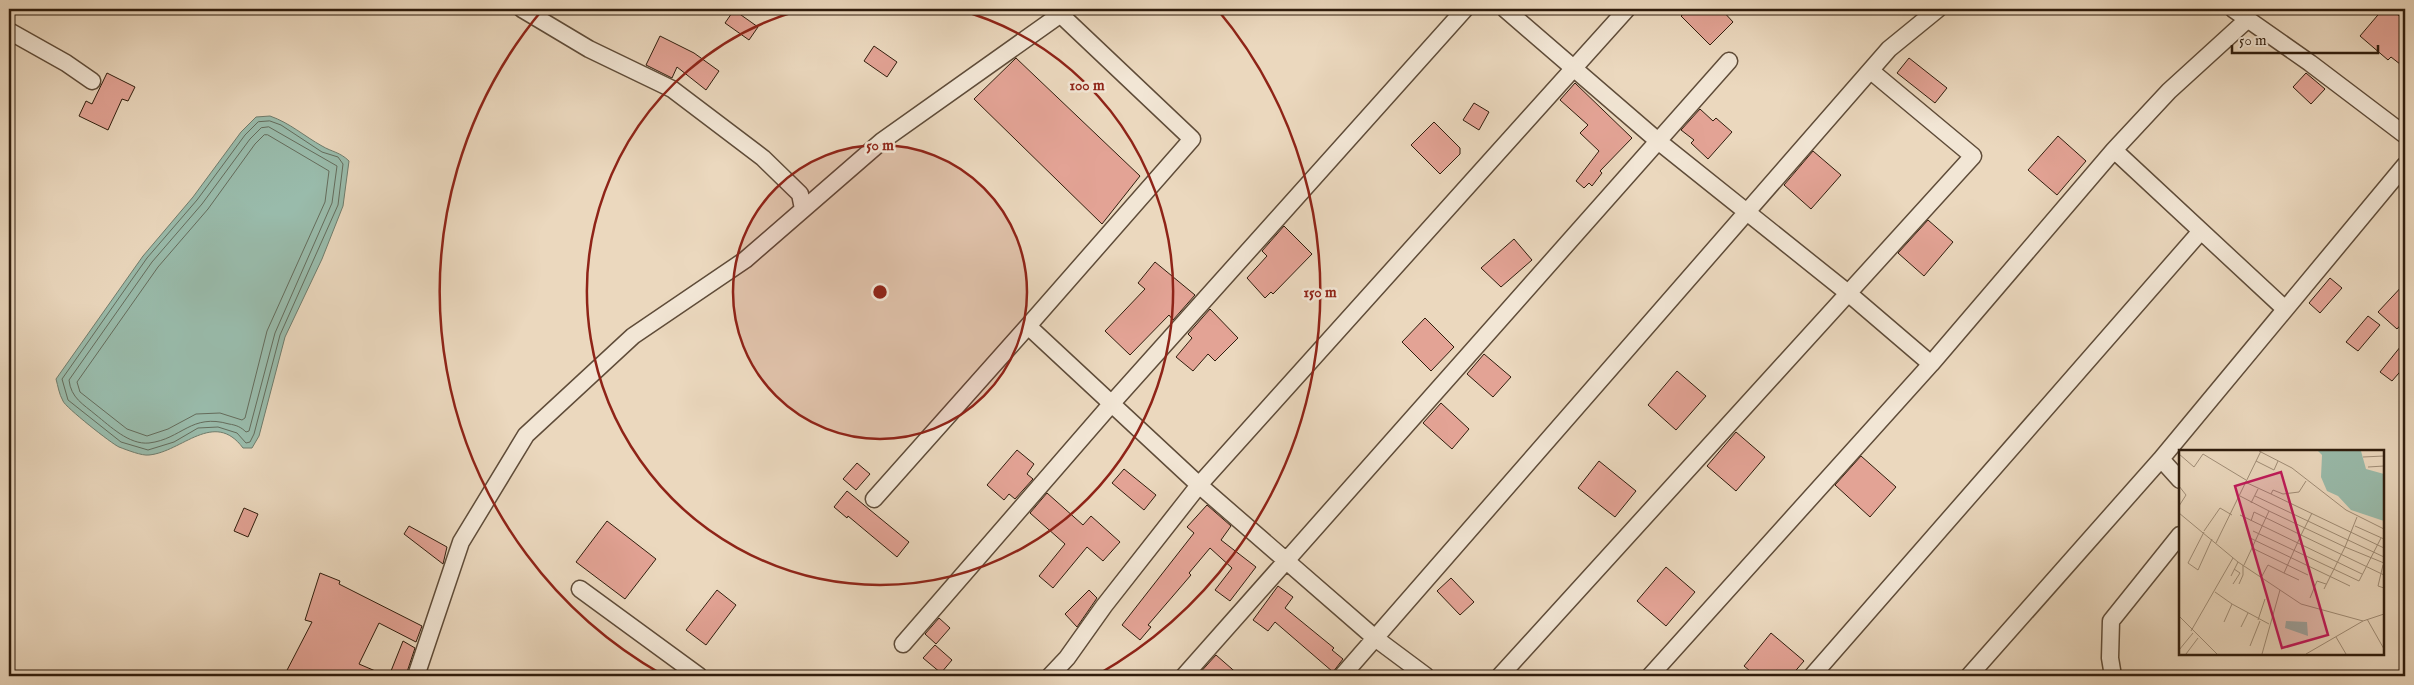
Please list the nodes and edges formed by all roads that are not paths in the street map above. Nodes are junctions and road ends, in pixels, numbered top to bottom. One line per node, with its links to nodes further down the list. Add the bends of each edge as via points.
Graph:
1 (522, 9): 18 (street, via 589,49 672,89 763,158 800,194)
2 (1465, 9): 25 (street)
3 (1506, 9): 11 (street)
4 (1627, 9): 11 (street)
5 (1938, 9): 12 (street, via 1889,49)
6 (2234, 9): 8 (street)
7 (1064, 11): 18 (street, via 882,140); 23 (street, via 1192,139)
8 (2248, 19): 14 (street); 16 (street, via 2169,91)
9 (9, 31): 13 (street)
10 (1728, 61): 15 (street)
11 (1574, 69): 15 (street); 28 (street)
12 (1871, 71): 19 (street); 21 (street, via 1973,156)
13 (92, 81)
14 (2405, 135)
15 (1658, 141): 19 (street); 31 (street)
16 (2114, 150): 20 (street); 24 (street)
17 (2405, 165): 22 (street)
18 (803, 209): 35 (street, via 745,260 633,336 526,435 461,542)
19 (1747, 212): 21 (street); 33 (street)
20 (2201, 231): 22 (street); 43 (street)
21 (1848, 293): 24 (street); 41 (street)
22 (2285, 309): 26 (street)
23 (1028, 326): 25 (street); 29 (street)
24 (1931, 364): 42 (street)
25 (1113, 402): 28 (street); 34 (street)
26 (2161, 459): 27 (street); 44 (street)
27 (2179, 479)
28 (1199, 485): 31 (street); 37 (street)
29 (874, 499)
30 (2179, 535): 45 (street, via 2111,620)
31 (1287, 560): 33 (street); 38 (street)
32 (580, 589): 36 (street)
33 (1375, 638): 39 (street); 40 (street)
34 (903, 644)
35 (416, 676)
36 (698, 676)
37 (1050, 676)
38 (1184, 676)
39 (1342, 676)
40 (1426, 676)
41 (1500, 676)
42 (1650, 676)
43 (1812, 676)
44 (1969, 676)
45 (2112, 676)

